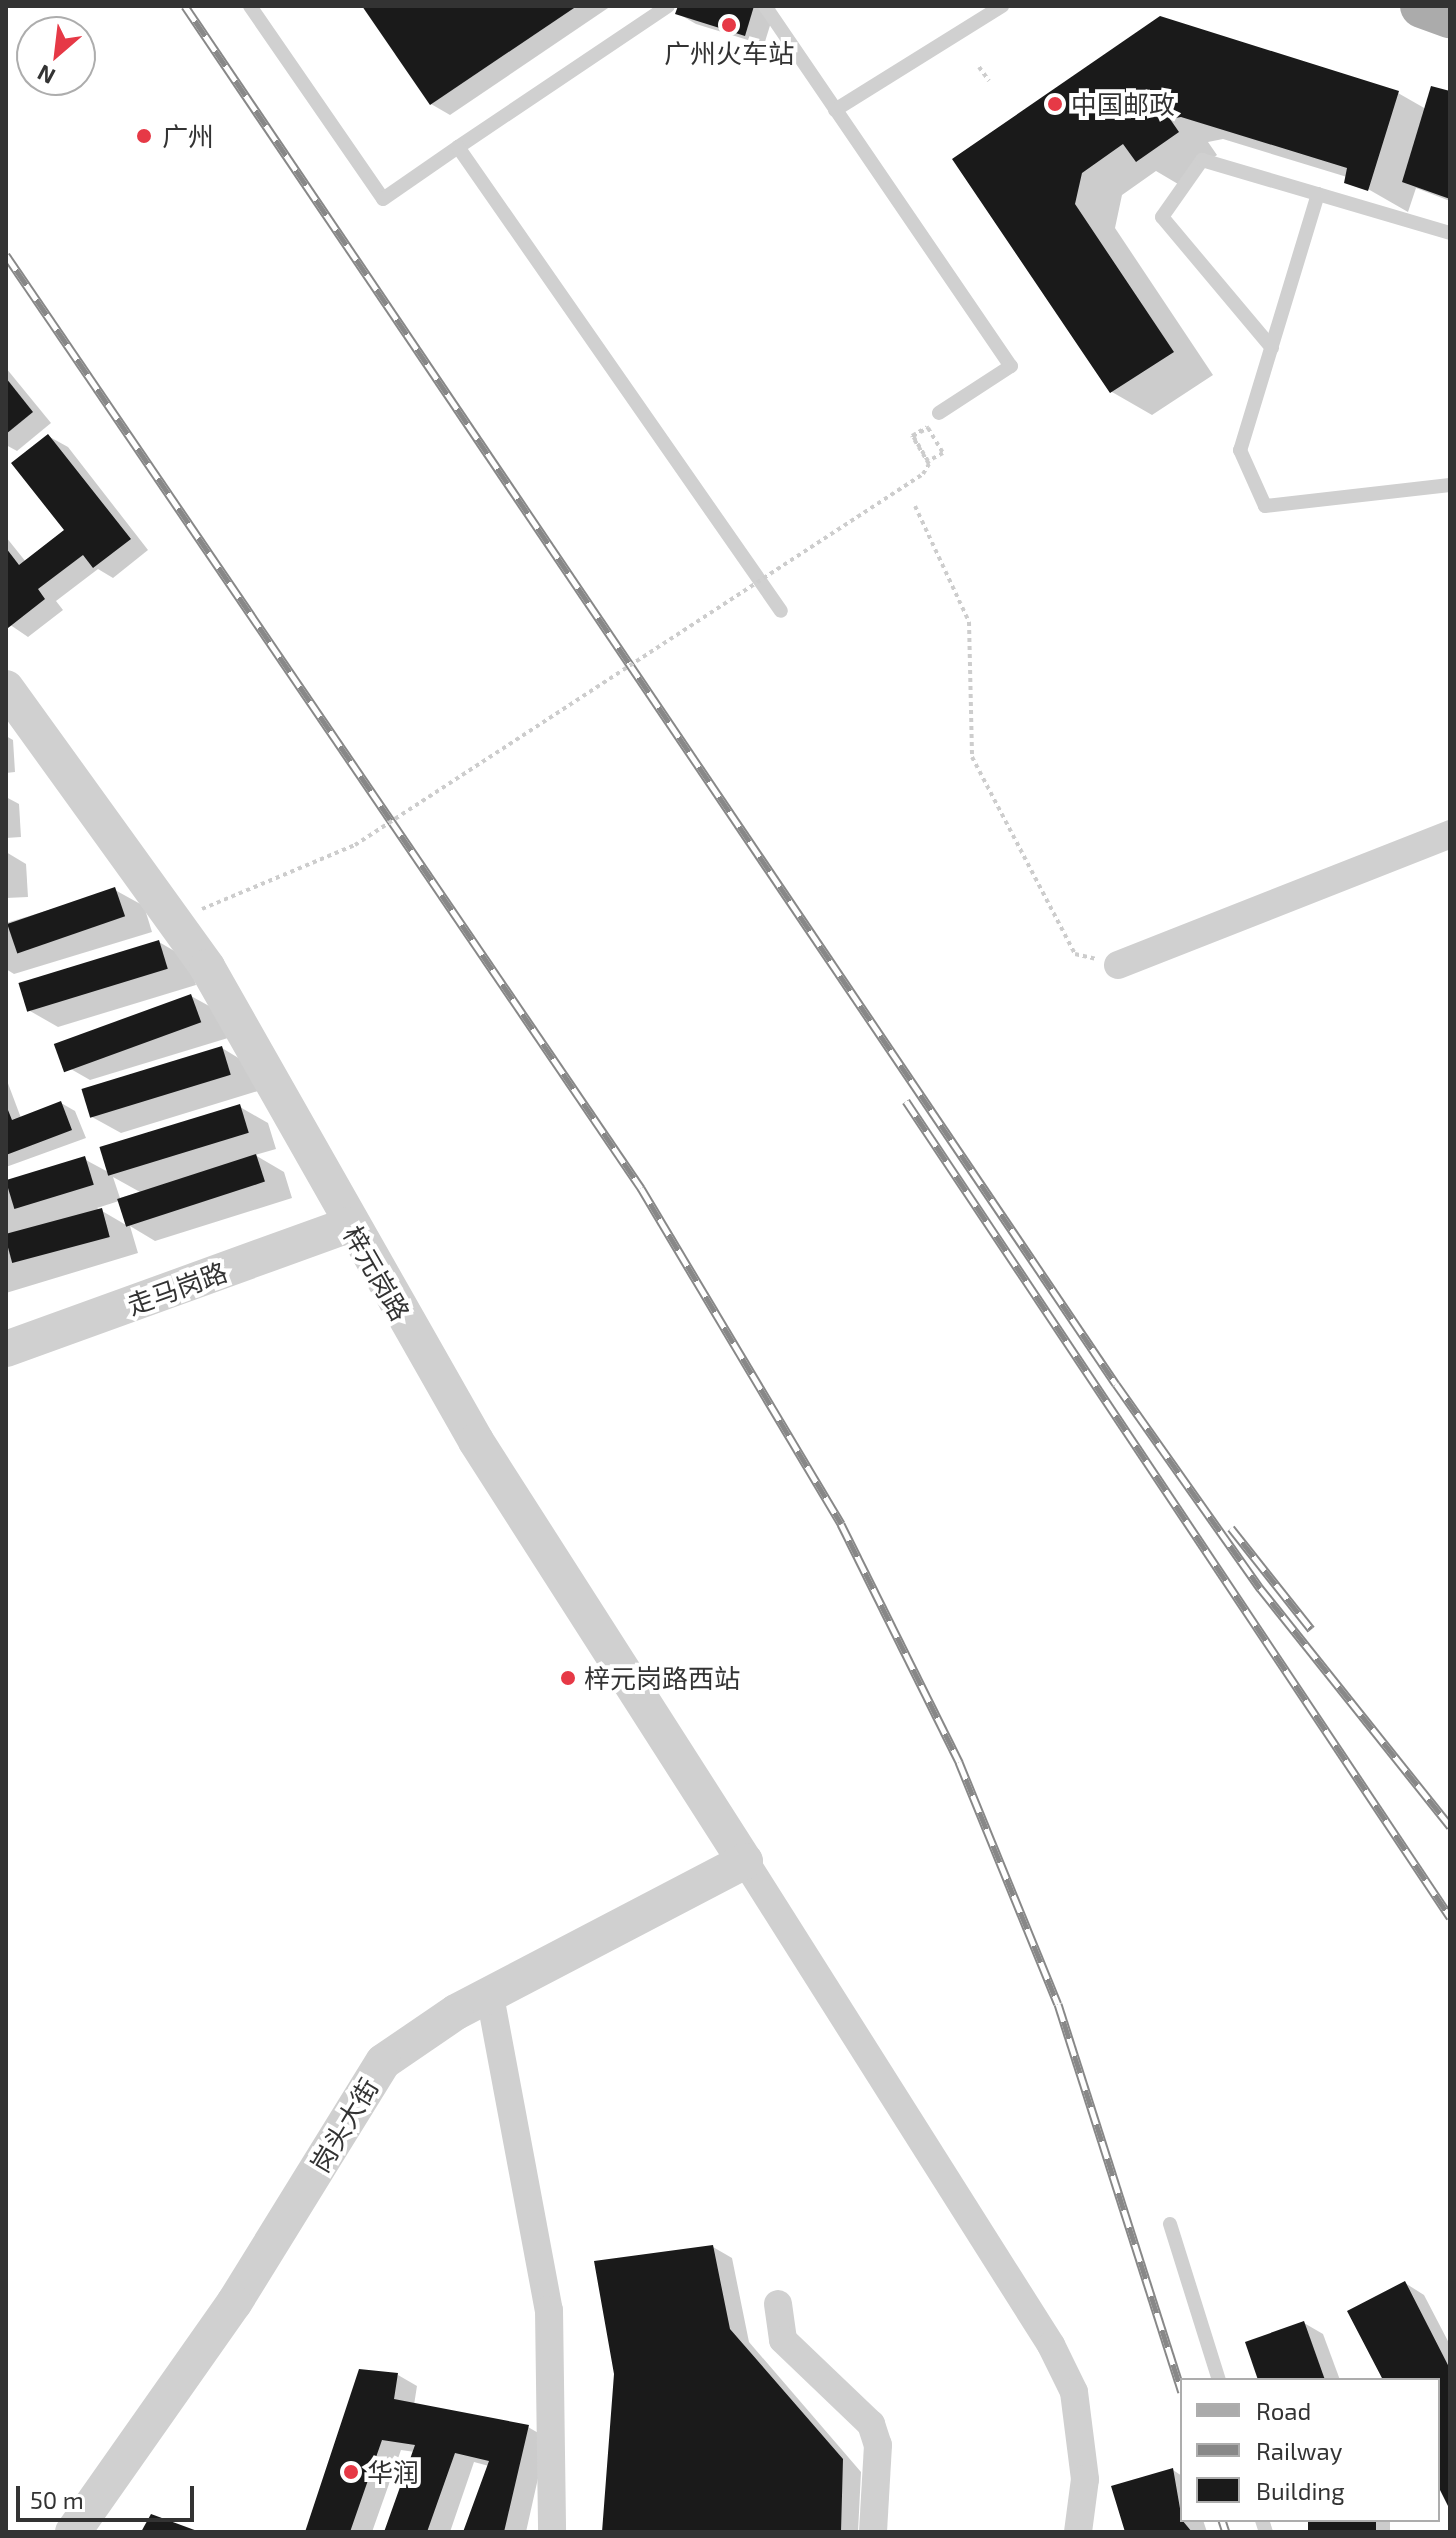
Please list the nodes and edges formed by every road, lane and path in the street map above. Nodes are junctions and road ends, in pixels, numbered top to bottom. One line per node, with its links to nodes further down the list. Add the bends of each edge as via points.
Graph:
1 (250, 6): 10 (lane, via 383,199)
2 (668, 6): 10 (lane)
3 (765, 6): 9 (lane)
4 (1002, 6): 9 (lane)
5 (1422, 6): 6 (main road)
6 (1450, 16)
7 (979, 67): 8 (path)
8 (989, 81)
9 (835, 110): 14 (lane, via 1011,366)
10 (458, 147): 18 (lane)
11 (1318, 194): 12 (lane); 13 (lane); 13 (lane, via 1202,160 1162,217)
12 (1450, 233)
13 (1272, 348): 16 (lane, via 1240,450 1265,506)
14 (939, 413): 15 (path)
15 (928, 428): 15 (path, via 943,453 928,461 913,436); 21 (path, bridge, via 912,436 929,464 923,474 355,845)
16 (1450, 485)
17 (915, 506): 22 (path, via 969,622 972,757 1075,954)
18 (781, 611)
19 (6, 688): 21 (street, 梓元岗路)
20 (1450, 834): 22 (street)
21 (175, 921): 23 (street, 梓元岗路)
22 (1118, 965)
23 (348, 1225): 24 (street, 走马岗路); 25 (street, 梓元岗路, via 476,1441)
24 (6, 1349)
25 (745, 1861): 26 (street, 岗头大街); 33 (street, via 1051,2345 1074,2392 1085,2479)
26 (490, 1996): 30 (street, 岗头大街, via 383,2062 234,2303); 31 (street, via 552,2337)
27 (1170, 2224): 29 (lane)
28 (778, 2304): 32 (street, via 783,2340 871,2424 878,2445)
29 (1218, 2378)
30 (73, 2532)
31 (552, 2532)
32 (873, 2532)
33 (1078, 2532)

